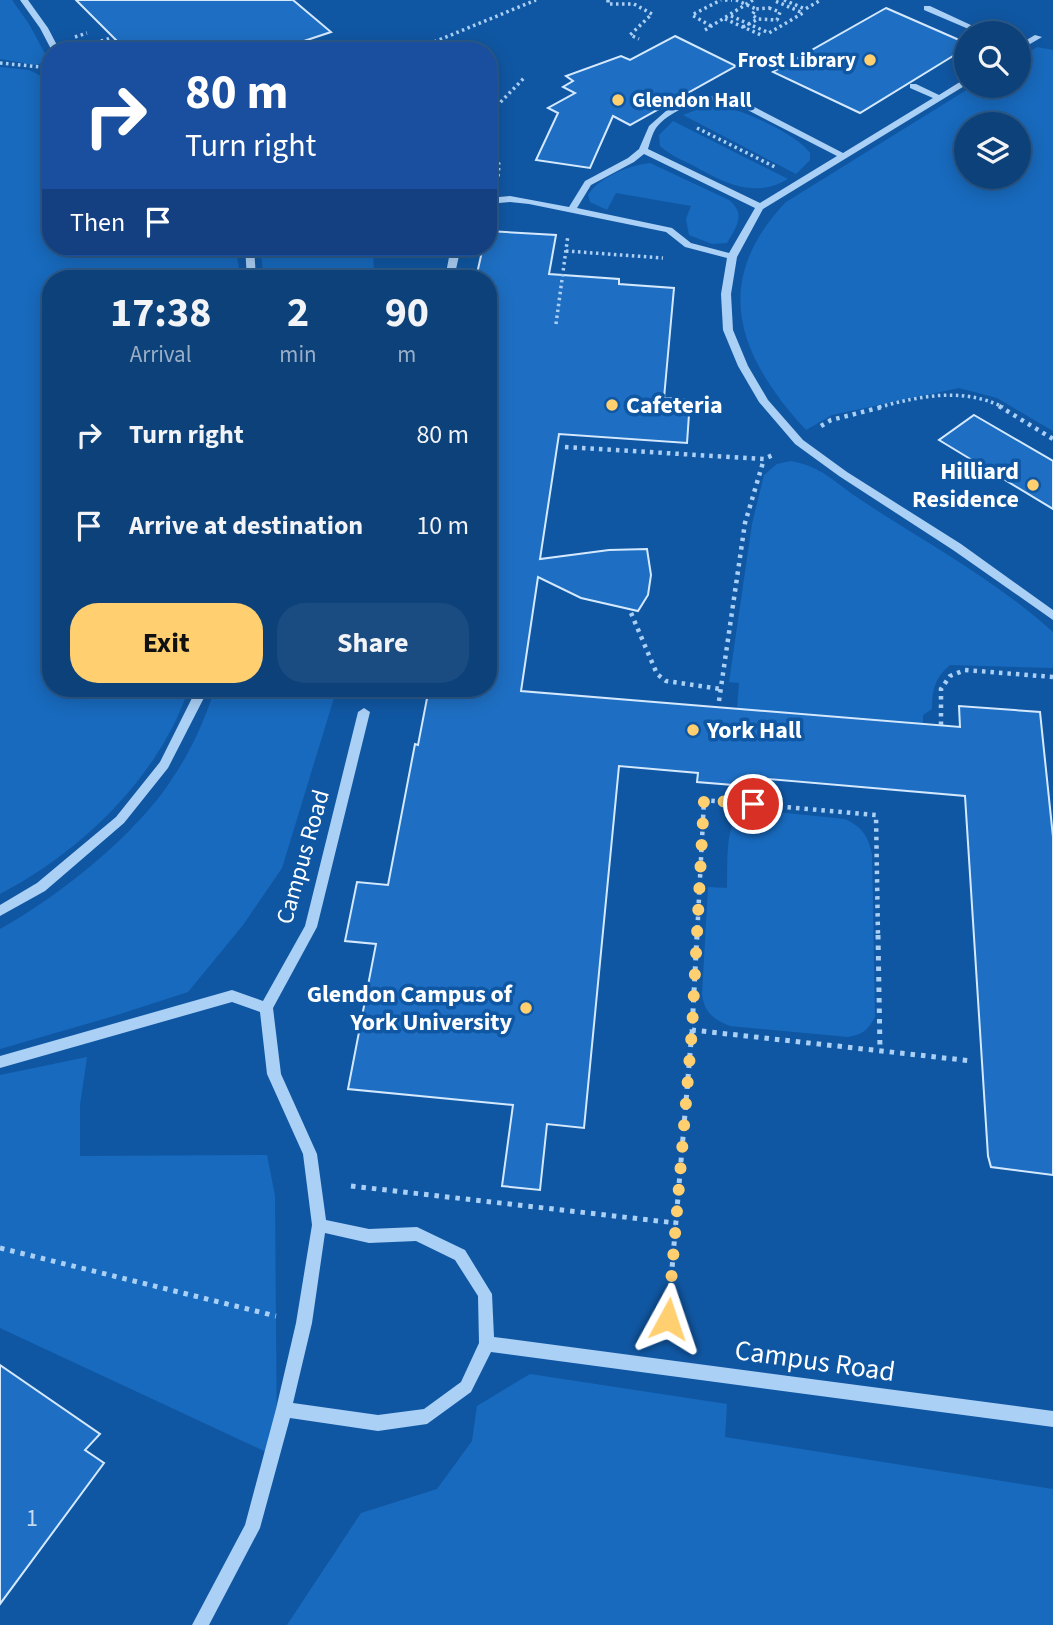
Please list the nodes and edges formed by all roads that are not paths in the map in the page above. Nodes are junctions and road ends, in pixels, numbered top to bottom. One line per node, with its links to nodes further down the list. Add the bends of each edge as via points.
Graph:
1 (24, 0): 6 (street)
2 (927, 8): 3 (lane)
3 (957, 21)
4 (1038, 37): 5 (street)
5 (1031, 41)
6 (51, 42)
7 (913, 86): 9 (street)
8 (954, 89): 9 (lane)
9 (939, 98): 11 (lane)
10 (643, 150): 11 (street, via 652,128 669,113 694,101 716,98 738,102); 13 (lane); 14 (street, via 588,183)
11 (845, 157): 13 (lane)
12 (497, 201): 14 (street)
13 (760, 207): 15 (lane)
14 (572, 209): 15 (street, via 669,230 688,245)
15 (732, 257): 16 (street, via 726,294 728,330 764,402 799,442)
16 (1053, 616)
17 (198, 697): 19 (lane, via 164,765 120,820 41,887)
18 (364, 712): 20 (street, Campus Road, via 311,927)
19 (0, 911)
20 (265, 1008): 21 (street, via 232,996); 22 (street, via 274,1074 310,1154)
21 (0, 1062)
22 (319, 1225): 23 (street, via 369,1236 417,1234 460,1255 485,1294); 24 (lane, via 304,1323)
23 (487, 1344): 24 (street, via 466,1387 427,1416 378,1423); 25 (lane, Campus Road)
24 (284, 1409): 26 (street, via 252,1528)
25 (1053, 1419)
26 (200, 1625)

